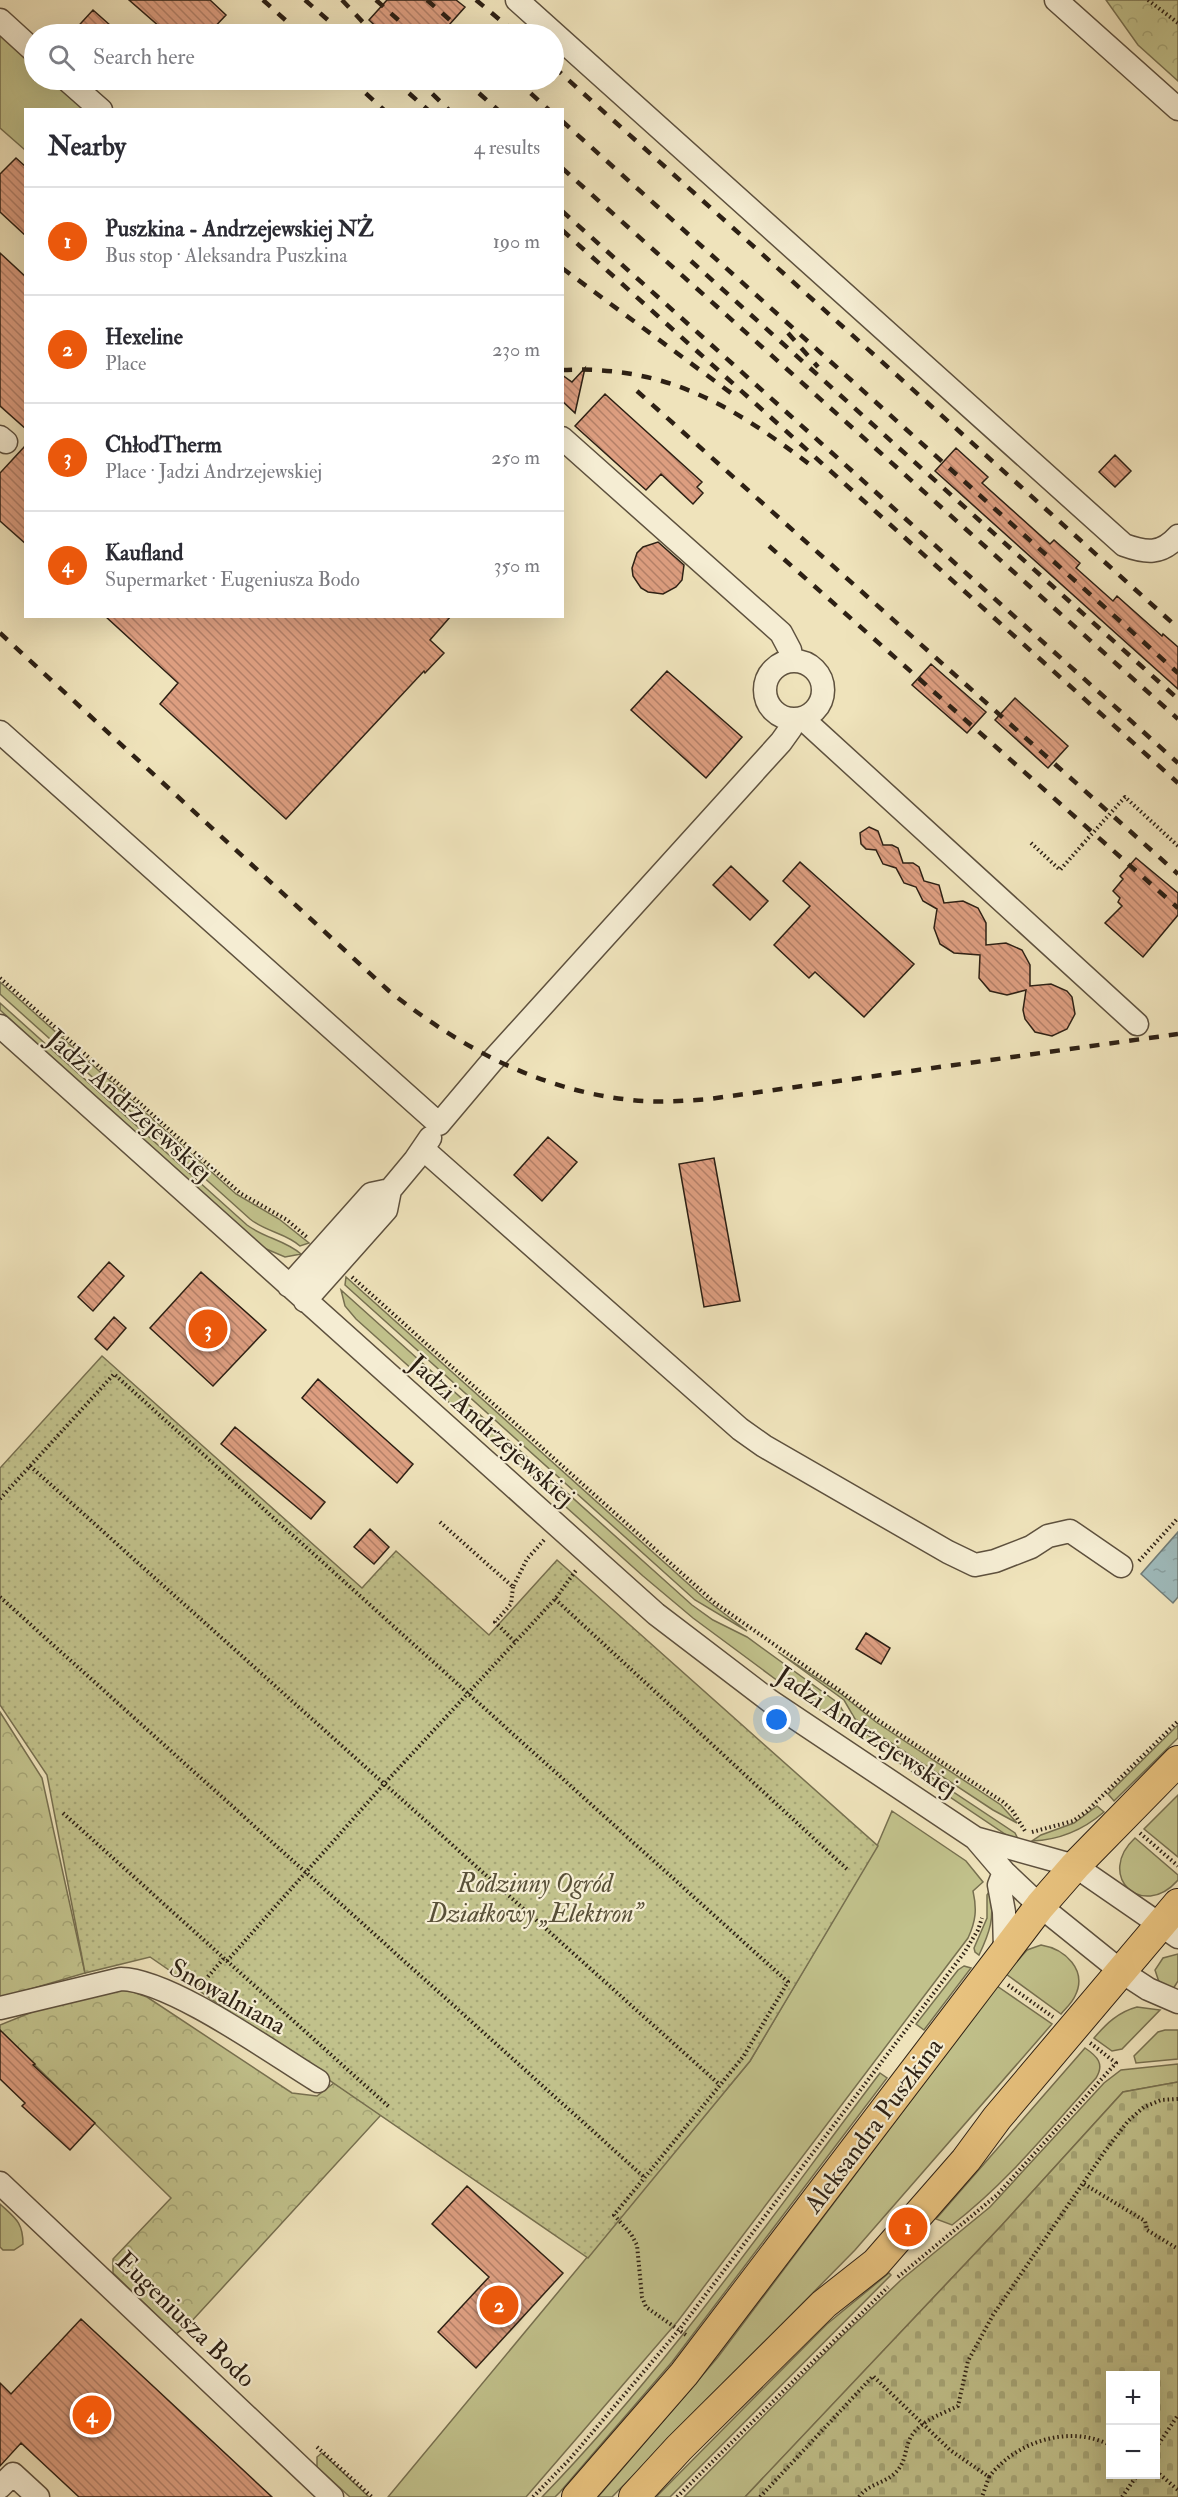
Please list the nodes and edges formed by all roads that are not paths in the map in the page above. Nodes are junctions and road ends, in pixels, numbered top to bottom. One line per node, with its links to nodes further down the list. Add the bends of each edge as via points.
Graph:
1 (517, 0): 4 (street)
2 (1056, 0): 9 (street)
3 (0, 20): 5 (street)
4 (544, 24)
5 (24, 42)
6 (564, 42): 11 (street, via 1124,545 1145,552 1160,550)
7 (78, 90): 8 (street)
8 (98, 108)
9 (1178, 109)
10 (564, 440): 12 (street, via 771,624 787,643)
11 (1178, 536)
12 (792, 661): 13 (street, via 810,665 822,680 818,707); 13 (street, via 774,668 765,685 769,704 783,717)
13 (797, 718): 15 (street); 17 (street, via 781,742)
14 (0, 732): 17 (street)
15 (1137, 1024)
16 (0, 1026): 19 (street, Jadzi Andrzejewskiej)
17 (439, 1124): 18 (street)
18 (423, 1149): 19 (street, via 390,1190 371,1194 330,1258); 20 (street, via 764,1446 975,1565 1070,1531)
19 (297, 1293): 22 (street, Jadzi Andrzejewskiej, via 656,1614 735,1676)
20 (1121, 1566)
21 (1178, 1761): 23 (main road, Aleksandra Puszkina)
22 (975, 1838): 23 (street, Jadzi Andrzejewskiej); 24 (street, Jadzi Andrzejewskiej)
23 (1075, 1866): 25 (main road, Aleksandra Puszkina); 26 (street, Jadzi Andrzejewskiej)
24 (1004, 1872): 25 (street, Jadzi Andrzejewskiej); 27 (street, via 999,1885)
25 (1040, 1906): 27 (main road, Aleksandra Puszkina); 28 (street, Jadzi Andrzejewskiej)
26 (1172, 1922): 28 (main road)
27 (1005, 1950): 36 (main road, Aleksandra Puszkina, via 703,2349)
28 (1122, 1972): 29 (street, Jadzi Andrzejewskiej); 37 (main road, via 876,2264 824,2304)
29 (1178, 2002)
30 (0, 2008): 31 (street, Snowalniana, via 121,1979 134,1980 187,2002)
31 (318, 2081)
32 (0, 2182): 35 (street, Eugeniusza Bodo)
33 (0, 2487): 34 (street, via 13,2474)
34 (38, 2497)
35 (332, 2497)
36 (577, 2497)
37 (634, 2497)

